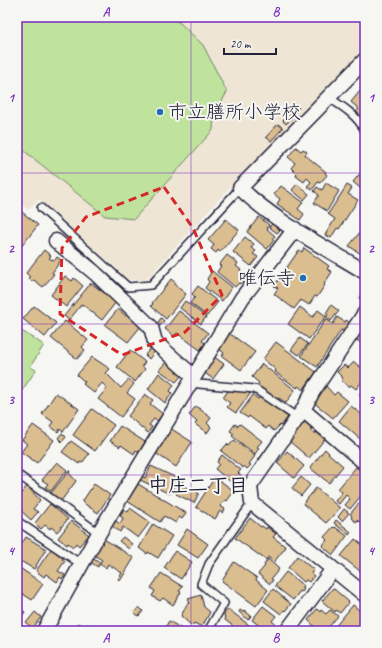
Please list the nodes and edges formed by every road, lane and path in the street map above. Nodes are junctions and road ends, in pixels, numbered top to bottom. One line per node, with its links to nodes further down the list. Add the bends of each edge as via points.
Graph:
1 (365, 60): 2 (street)
2 (329, 98): 3 (lane, via 347,110); 4 (street)
3 (365, 131)
4 (240, 188): 5 (lane, via 151,285 128,287); 6 (street)
5 (41, 208)
6 (295, 230): 8 (street); 10 (street, via 242,298)
7 (56, 241): 10 (street, via 95,273 152,327 155,342)
8 (365, 272)
9 (365, 313): 11 (street)
10 (192, 379): 11 (lane, via 199,384 255,389); 16 (street)
11 (300, 414): 12 (street); 14 (street, via 250,486)
12 (365, 463)
13 (17, 474): 16 (lane)
14 (252, 503): 18 (street); 21 (lane, via 209,564 201,584 224,603)
15 (17, 521): 17 (lane)
16 (99, 533): 17 (street)
17 (81, 564): 20 (street)
18 (333, 569): 19 (street); 22 (street)
19 (365, 595)
20 (44, 631)
21 (208, 631)
22 (287, 631)

